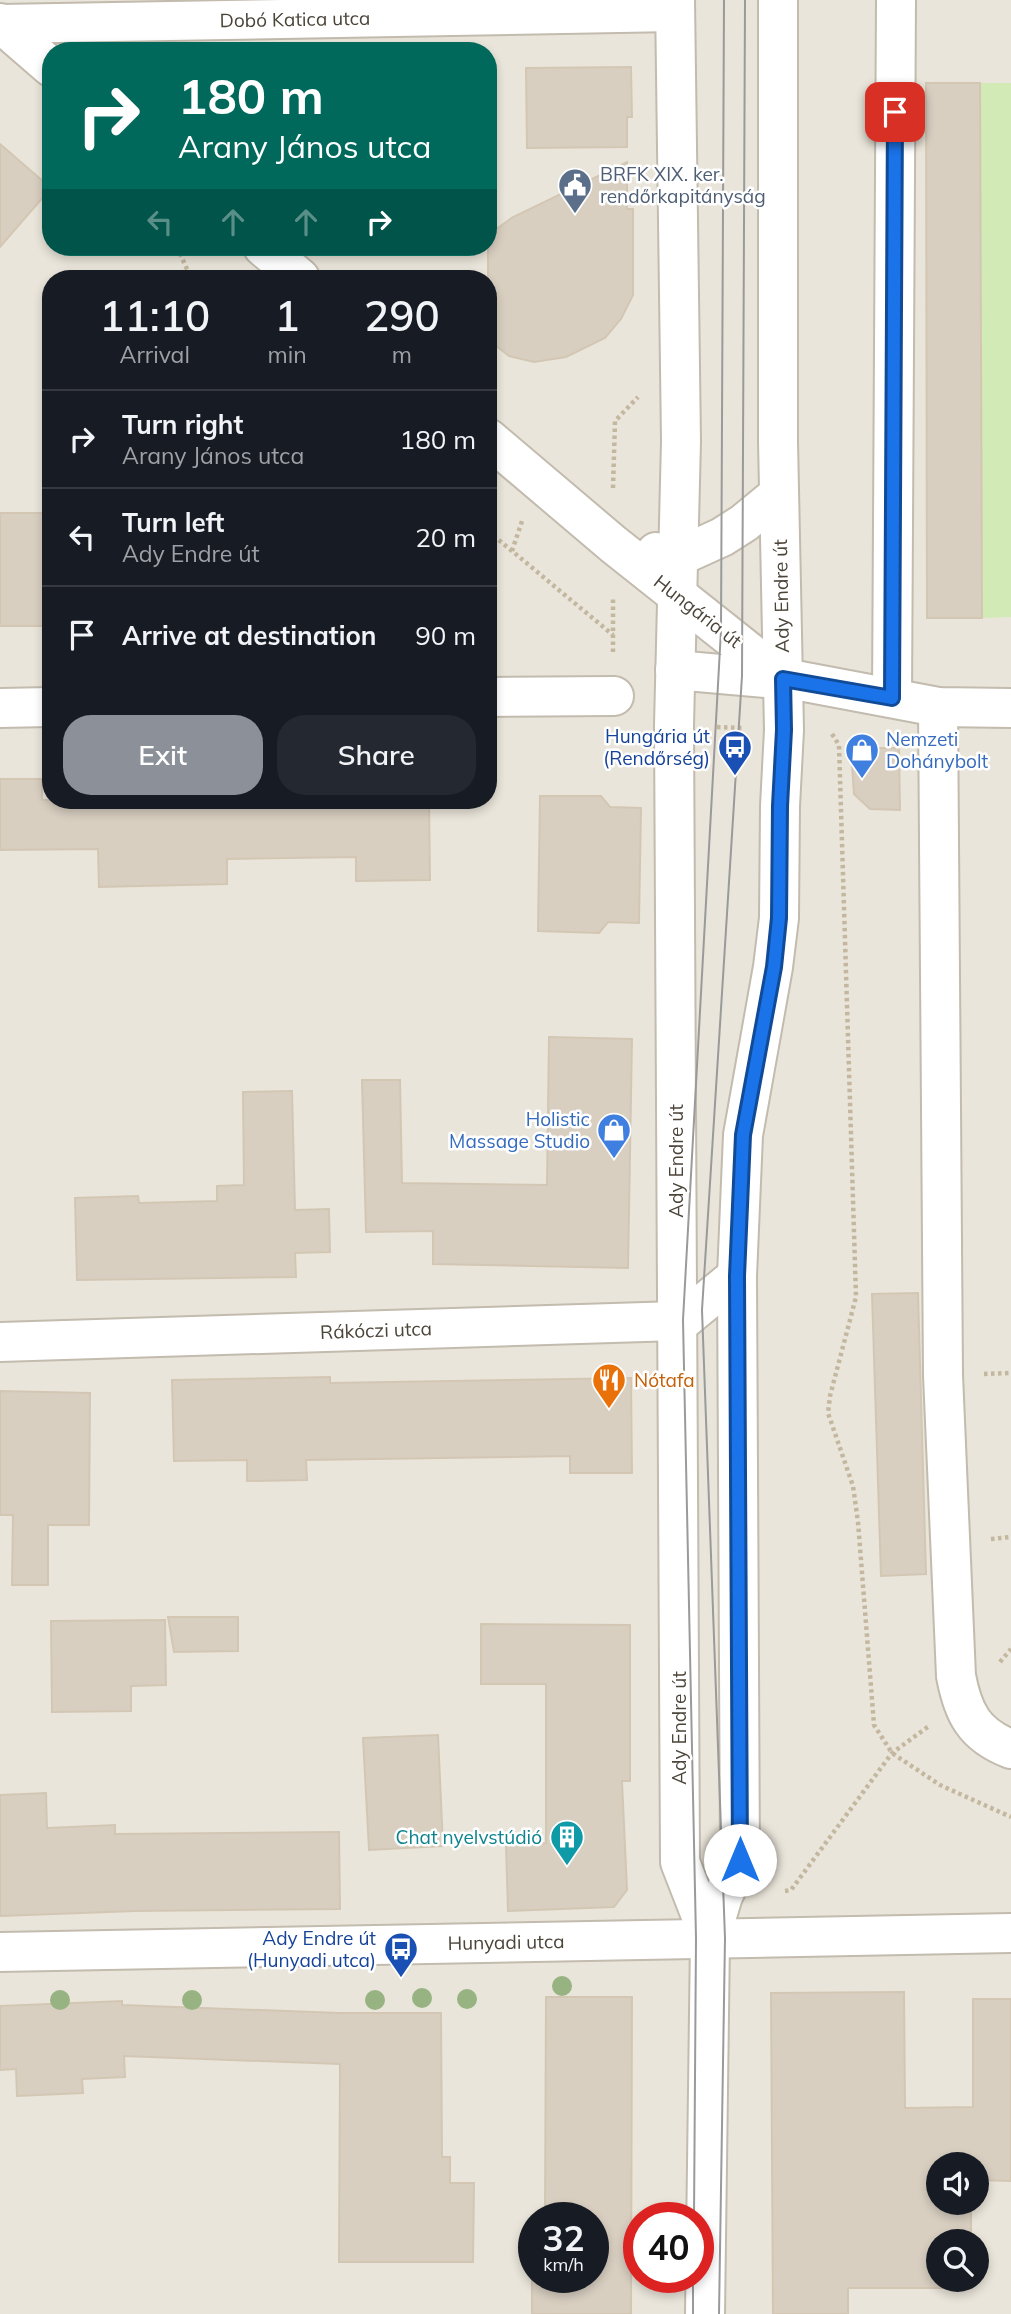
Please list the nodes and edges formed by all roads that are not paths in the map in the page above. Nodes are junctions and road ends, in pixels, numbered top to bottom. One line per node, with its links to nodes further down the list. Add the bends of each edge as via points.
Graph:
1 (778, 0): 9 (street, Ady Endre út)
2 (896, 0): 15 (street)
3 (670, 8): 4 (street, Dobó Katica utca); 10 (street, Ady Endre út, via 681,441)
4 (0, 24): 5 (street)
5 (42, 59)
6 (274, 256): 7 (street)
7 (290, 270)
8 (497, 446): 10 (street, Hungária út, via 612,544)
9 (779, 494): 10 (street, Hungária út); 12 (street, Ady Endre út)
10 (677, 575): 11 (street, Ady Endre út); 12 (street, Hungária út)
11 (675, 670): 12 (street); 21 (street, Ady Endre út)
12 (783, 679): 15 (street); 20 (street, Ady Endre út, via 779,918 743,1135)
13 (596, 695): 14 (street)
14 (497, 697)
15 (892, 698): 17 (street)
16 (42, 707): 18 (street)
17 (938, 707): 19 (street); 23 (street, via 943,1375 956,1676 961,1702 974,1724)
18 (0, 708)
19 (1011, 708)
20 (737, 1276): 21 (street); 25 (street, Ady Endre út, via 740,1860)
21 (677, 1321): 22 (street, Rákóczi utca); 25 (street, Ady Endre út, via 680,1862)
22 (0, 1342)
23 (1011, 1749)
24 (1011, 1933): 25 (street, Hunyadi utca)
25 (710, 1938): 26 (street, Hunyadi utca); 27 (street, Ady Endre út)
26 (0, 1952)
27 (705, 2314)

